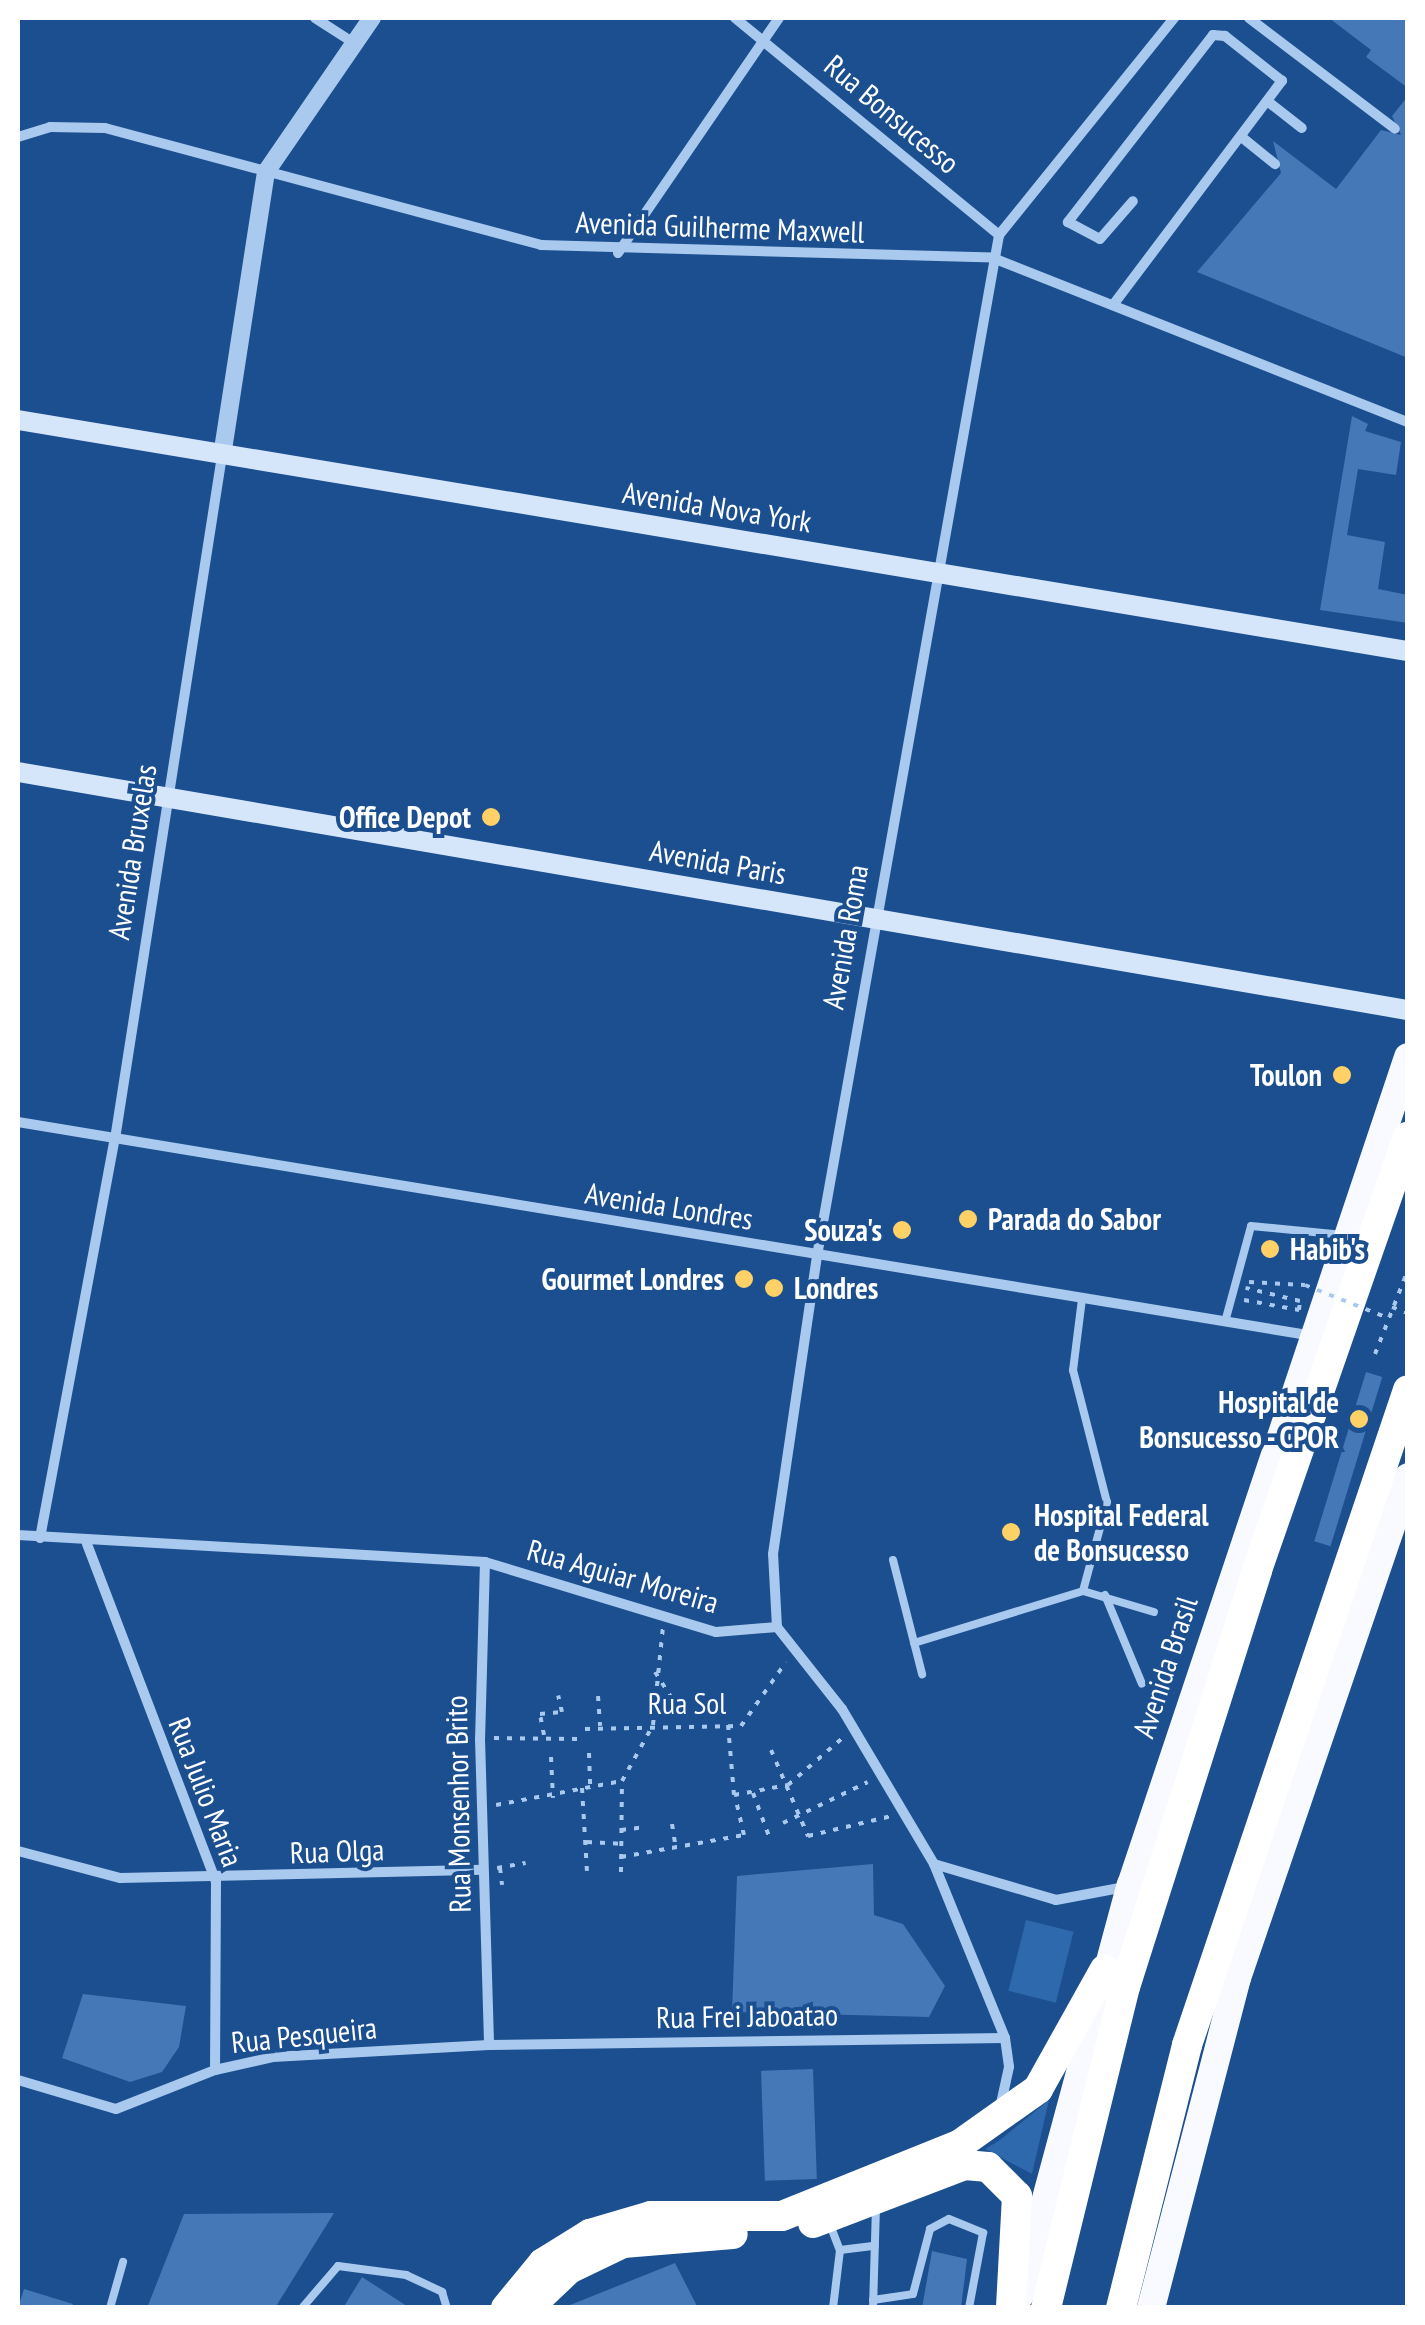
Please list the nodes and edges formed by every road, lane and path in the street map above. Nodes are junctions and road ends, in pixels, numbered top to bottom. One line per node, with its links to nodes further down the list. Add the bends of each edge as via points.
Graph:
1 (315, 18): 8 (street)
2 (372, 18): 8 (street)
3 (735, 18): 7 (street, Rua Bonsucesso)
4 (778, 18): 7 (street)
5 (1174, 18): 17 (street)
6 (1249, 18): 11 (street)
7 (763, 40): 17 (street, Rua Bonsucesso); 18 (street)
8 (354, 43): 15 (street)
9 (1271, 104): 10 (street); 13 (street); 16 (street, via 1282,81 1225,36 1213,35 1068,222 1100,238)
10 (1302, 128)
11 (1395, 129)
12 (18, 137): 15 (street, Avenida Guilherme Maxwell, via 50,127 105,128)
13 (1244, 139): 14 (street); 20 (street)
14 (1274, 164)
15 (266, 172): 18 (street, Avenida Guilherme Maxwell, via 541,245); 23 (street, Avenida Bruxelas)
16 (1133, 201)
17 (998, 235): 19 (street)
18 (618, 253): 19 (street, Avenida Guilherme Maxwell)
19 (993, 258): 20 (street, Avenida Guilherme Maxwell); 24 (street, Avenida Roma)
20 (1113, 305): 22 (street, Avenida Guilherme Maxwell)
21 (18, 420): 23 (main road, Avenida Nova York)
22 (1408, 422)
23 (222, 456): 24 (main road, Avenida Nova York); 27 (street, Avenida Bruxelas)
24 (936, 574): 25 (main road, Avenida Nova York); 28 (street, Avenida Roma)
25 (1408, 651)
26 (18, 772): 27 (main road, Avenida Paris)
27 (169, 798): 28 (main road, Avenida Paris); 33 (street, Avenida Bruxelas)
28 (873, 920): 29 (main road, Avenida Paris); 35 (street, Avenida Roma)
29 (1408, 1010)
30 (1408, 1057): 34 (highway, Avenida Brasil)
31 (18, 1122): 33 (street, Avenida Londres)
32 (1408, 1137): 127 (highway, Avenida Brasil, via 1257,1570 1125,1987)
33 (115, 1139): 35 (street, Avenida Londres); 48 (street, Avenida Bruxelas)
34 (1348, 1236): 41 (lane, via 1251,1226); 43 (highway, Avenida Brasil)
35 (817, 1256): 37 (street, Avenida Londres); 56 (street, Avenida Roma, via 773,1554)
36 (1408, 1270): 38 (path)
37 (1082, 1299): 41 (street, Avenida Londres); 52 (lane, via 1073,1370 1107,1502)
38 (1392, 1307): 39 (path); 40 (path, bridge)
39 (1408, 1313)
40 (1388, 1318): 42 (path, bridge, via 1304,1285 1243,1282 1300,1301 1299,1310 1243,1300); 44 (path, bridge)
41 (1226, 1322): 42 (street, Avenida Londres)
42 (1238, 1324): 43 (street, Avenida Londres)
43 (1314, 1336): 106 (highway, Avenida Brasil)
44 (1376, 1354)
45 (1408, 1390): 128 (highway, via 1192,2028)
46 (1408, 1477): 129 (highway, via 1237,1978)
47 (18, 1535): 48 (street, Rua Aguiar Moreira)
48 (40, 1538): 49 (street, Rua Aguiar Moreira)
49 (87, 1544): 51 (street, Rua Aguiar Moreira, via 308,1548); 104 (street, Rua Julio Maria)
50 (893, 1560): 57 (lane)
51 (485, 1562): 55 (street, Rua Aguiar Moreira); 72 (street, Rua Monsenhor Brito)
52 (1083, 1590): 53 (lane); 57 (lane)
53 (1105, 1596): 54 (lane); 61 (lane)
54 (1154, 1612)
55 (665, 1618): 56 (street, Rua Aguiar Moreira, via 716,1632); 59 (path)
56 (776, 1628): 58 (street)
57 (914, 1644): 60 (lane)
58 (795, 1649): 65 (path, Rua Sol, via 741,1726); 69 (street)
59 (656, 1672): 64 (path); 66 (path)
60 (922, 1674)
61 (1142, 1684)
62 (558, 1695): 71 (path, via 562,1712 540,1714)
63 (598, 1696): 67 (path)
64 (680, 1711)
65 (728, 1725): 66 (path, Rua Sol); 83 (path)
66 (652, 1726): 67 (path, Rua Sol); 79 (path)
67 (600, 1727): 68 (path, Rua Sol)
68 (585, 1728)
69 (853, 1728): 78 (street); 81 (path)
70 (563, 1732): 74 (path)
71 (544, 1735): 72 (path); 74 (path)
72 (480, 1740): 86 (street, Rua Monsenhor Brito)
73 (578, 1740): 74 (path)
74 (563, 1741)
75 (771, 1750): 81 (path)
76 (589, 1753): 80 (path)
77 (551, 1758): 85 (path)
78 (882, 1774): 87 (street); 88 (path)
79 (622, 1781): 80 (path); 92 (path)
80 (590, 1786): 82 (path)
81 (788, 1786): 84 (path); 88 (path)
82 (582, 1788): 85 (path); 94 (path)
83 (734, 1794): 84 (path); 97 (path, via 744,1835)
84 (754, 1794): 93 (path)
85 (553, 1798): 86 (path)
86 (482, 1806): 101 (street, Rua Monsenhor Brito)
87 (906, 1813): 88 (path, via 808,1836); 100 (street)
88 (802, 1818): 89 (path)
89 (782, 1823)
90 (672, 1824): 97 (path)
91 (646, 1827): 92 (path)
92 (621, 1830): 95 (path)
93 (770, 1840)
94 (588, 1842): 95 (path); 102 (path)
95 (621, 1844): 98 (path)
96 (18, 1850): 104 (street, Rua Olga, via 102,1876)
97 (676, 1850): 98 (path)
98 (621, 1857): 103 (path)
99 (526, 1862): 105 (path, Rua Monsenhor Brito, via 500,1868)
100 (934, 1864): 106 (street, via 1056,1900); 108 (street)
101 (482, 1870): 104 (street, Rua Olga); 109 (street, Rua Monsenhor Brito)
102 (587, 1871)
103 (621, 1872)
104 (216, 1881): 110 (street, Rua Julio Maria)
105 (502, 1885)
106 (1130, 1885): 107 (highway, Avenida Brasil)
107 (1104, 1969): 112 (highway, via 1048,2074); 126 (highway, Avenida Brasil)
108 (1006, 2038): 109 (street, Rua Frei Jaboatao); 112 (street, via 1007,2083)
109 (488, 2046): 110 (street, Rua Pesqueira, via 273,2057)
110 (215, 2070): 111 (street, Rua Pesqueira, via 116,2110)
111 (18, 2080)
112 (994, 2124): 122 (highway, via 782,2216 651,2216 590,2234 544,2263)
113 (877, 2201): 114 (highway); 115 (lane); 126 (highway, via 965,2165 1005,2176 1017,2196)
114 (828, 2218): 116 (lane); 123 (highway, via 623,2243 569,2269)
115 (875, 2246): 116 (lane); 118 (lane)
116 (840, 2250): 124 (lane)
117 (123, 2262): 119 (lane)
118 (873, 2304): 125 (lane, via 913,2294 930,2229 949,2218 982,2232)
119 (110, 2308)
120 (302, 2308): 121 (lane, via 338,2266 406,2276 442,2292)
121 (447, 2308)
122 (506, 2308)
123 (528, 2308)
124 (833, 2308)
125 (969, 2308)
126 (1014, 2308)
127 (1046, 2308)
128 (1122, 2308)
129 (1151, 2308)

